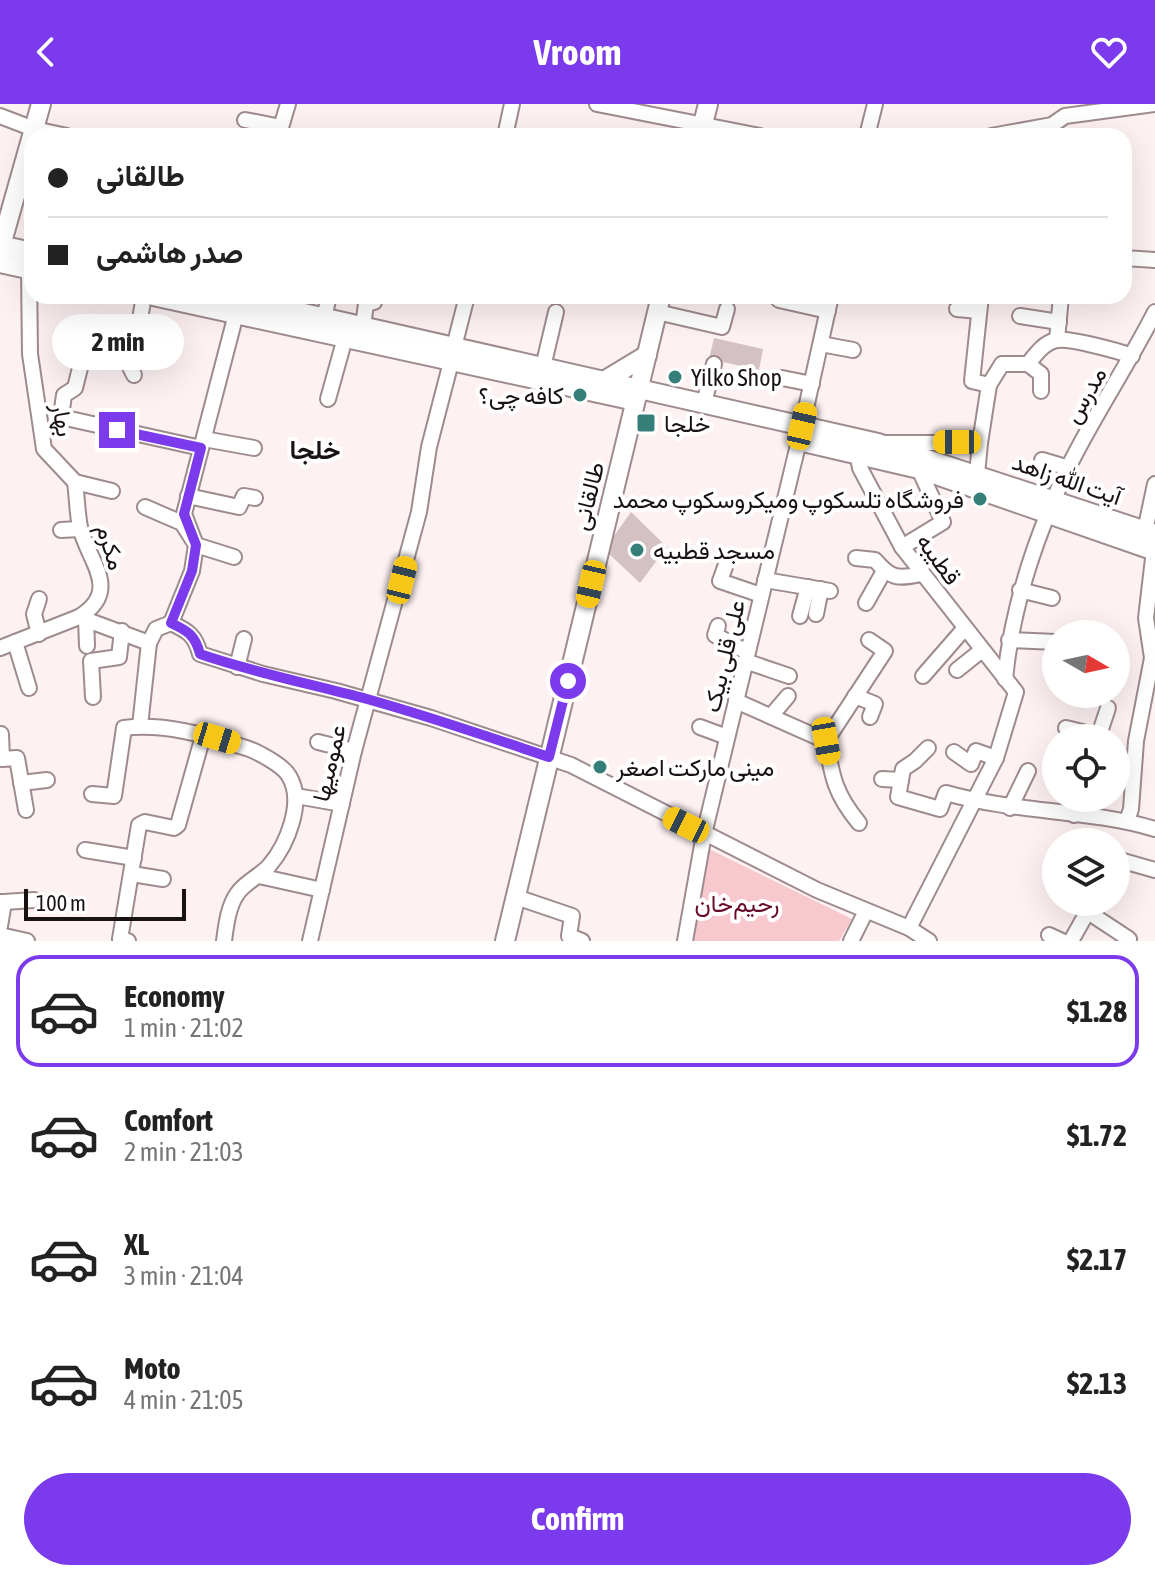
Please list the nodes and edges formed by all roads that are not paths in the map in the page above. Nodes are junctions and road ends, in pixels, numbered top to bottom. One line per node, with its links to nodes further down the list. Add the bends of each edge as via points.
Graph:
1 (41, 104): 14 (main road)
2 (286, 104): 16 (street)
3 (512, 104): 17 (street)
4 (597, 104): 9 (street)
5 (708, 104): 19 (main road)
6 (875, 104): 20 (street)
7 (1155, 104): 8 (street)
8 (1137, 106): 10 (street)
9 (626, 107): 18 (street)
10 (1065, 110): 21 (street, via 1052,125)
11 (0, 116): 13 (street)
12 (245, 120): 15 (street)
13 (31, 128)
14 (34, 128)
15 (268, 128)
16 (281, 128)
17 (507, 128)
18 (692, 128)
19 (703, 128)
20 (869, 128)
21 (1035, 128)
22 (24, 163): 23 (main road)
23 (0, 246): 25 (main road)
24 (1132, 259): 26 (street)
25 (24, 260)
26 (1155, 260)
27 (0, 263): 28 (main road)
28 (24, 264)
29 (31, 304): 80 (street, بهار, via 30,354 44,449)
30 (143, 304): 49 (street)
31 (235, 304): 73 (street)
32 (245, 304): 45 (main road)
33 (327, 304): 46 (street)
34 (366, 304): 48 (street)
35 (465, 304): 54 (street, عمومیها)
36 (659, 304): 43 (street, via 722,327); 55 (main road, طالقانی)
37 (830, 304): 52 (street, علی قلی بیک)
38 (980, 304): 40 (street); 63 (street, via 972,381)
39 (1060, 304): 47 (street)
40 (957, 309)
41 (556, 312): 59 (street)
42 (1155, 312): 56 (street, مدرس)
43 (730, 314)
44 (1020, 316): 47 (street)
45 (285, 317): 46 (main road); 50 (main road)
46 (324, 318): 48 (main road)
47 (1059, 322): 51 (street)
48 (363, 326): 54 (main road)
49 (137, 336)
50 (345, 338): 54 (main road); 67 (street)
51 (1057, 340): 56 (street); 58 (street, via 1039,349)
52 (821, 344): 53 (street); 62 (street, علی قلی بیک)
53 (853, 350)
54 (453, 354): 59 (main road); 64 (main road); 131 (street, عمومیها, via 419,512)
55 (647, 355): 64 (main road); 66 (main road, طالقانی)
56 (1132, 356): 77 (street, مدرس)
57 (714, 364): 68 (street)
58 (1028, 364): 63 (street, via 1002,364); 65 (street, via 1041,374)
59 (543, 367): 64 (main road)
60 (134, 375): 73 (street, via 125,357 84,352 75,388 64,395 61,417)
61 (782, 378): 62 (street)
62 (812, 384): 70 (street, علی قلی بیک)
63 (989, 385): 72 (street)
64 (595, 386): 66 (main road); 69 (main road, via 621,412)
65 (1041, 391)
66 (637, 394): 68 (main road, آیت الله زاهد); 69 (main road, طالقانی)
67 (328, 399)
68 (704, 403): 70 (main road, آیت الله زاهد)
69 (629, 430): 148 (main road, طالقانی)
70 (801, 434): 71 (main road, آیت الله زاهد); 75 (main road, آیت الله زاهد); 97 (street, علی قلی بیک)
71 (878, 443): 72 (street); 79 (main road, آیت الله زاهد)
72 (980, 443): 79 (street)
73 (202, 444): 74 (street); 83 (street)
74 (254, 448)
75 (857, 453): 78 (main road, آیت الله زاهد); 91 (street, قطیبه)
76 (1042, 460): 77 (street)
77 (1069, 468): 86 (street, مدرس)
78 (919, 469): 86 (main road, آیت الله زاهد); 91 (street, via 943,522)
79 (977, 474): 86 (main road, آیت الله زاهد)
80 (75, 482): 82 (street); 87 (street, مکرم)
81 (1155, 484): 89 (street)
82 (112, 491)
83 (188, 496): 84 (street, via 239,507 244,496); 90 (street, via 184,514)
84 (255, 498)
85 (145, 507): 90 (street, via 182,523)
86 (1052, 507): 89 (main road, آیت الله زاهد); 99 (street)
87 (80, 529): 88 (street); 106 (street, مکرم, via 101,575 92,610)
88 (61, 530)
89 (1152, 542): 136 (street, via 1146,618 1152,658)
90 (196, 545): 92 (street); 107 (street, via 192,571)
91 (902, 547): 96 (street, قطیبه)
92 (234, 557)
93 (856, 558): 95 (street, via 875,560)
94 (725, 567): 100 (street, via 720,581)
95 (884, 571): 96 (street, via 900,579); 103 (street)
96 (921, 574): 109 (street, قطیبه)
97 (765, 580): 98 (street); 100 (street, علی قلی بیک)
98 (819, 589): 104 (street); 105 (street)
99 (1020, 590): 101 (street); 114 (street)
100 (761, 595): 121 (street, علی قلی بیک)
101 (1052, 598)
102 (39, 599): 111 (street, via 34,614)
103 (866, 603)
104 (816, 614)
105 (800, 616)
106 (82, 618): 110 (street); 111 (street); 118 (street)
107 (171, 623): 117 (street, via 156,629); 122 (street, via 190,632 200,654)
108 (718, 626): 121 (street, via 715,635)
109 (964, 629): 120 (street, قطیبه); 125 (street)
110 (122, 631): 117 (street); 130 (street, via 119,657 91,661)
111 (39, 634): 116 (street)
112 (244, 639): 122 (street)
113 (869, 640): 129 (street, via 885,651)
114 (1009, 640): 115 (street); 126 (street)
115 (1042, 641)
116 (15, 642): 119 (street); 127 (street)
117 (149, 643): 138 (street)
118 (87, 646)
119 (0, 648)
120 (982, 650): 123 (street); 126 (street, قطیبه)
121 (746, 656): 124 (street); 132 (street, علی قلی بیک)
122 (237, 667): 131 (street)
123 (957, 670)
124 (789, 676)
125 (923, 676)
126 (1005, 679): 149 (street, via 1016,692)
127 (29, 688)
128 (788, 696): 134 (street)
129 (855, 696): 135 (street, via 875,704); 143 (street)
130 (93, 697)
131 (367, 699): 146 (street, عمومیها); 148 (street)
132 (736, 701): 134 (street); 142 (street, علی قلی بیک)
133 (1108, 708): 137 (street)
134 (771, 716): 143 (street)
135 (870, 717)
136 (1148, 720): 164 (street, via 1136,741)
137 (1102, 724)
138 (140, 726): 141 (street); 156 (street, via 124,728 114,796)
139 (700, 727): 142 (street)
140 (1, 734): 150 (street)
141 (203, 736): 157 (street, via 254,750 288,774); 169 (street, via 178,825 139,825)
142 (727, 737): 167 (street, علی قلی بیک)
143 (826, 741): 165 (street, via 841,800)
144 (318, 742): 146 (street)
145 (928, 748): 154 (street, via 903,769)
146 (354, 751): 159 (street, عمومیها)
147 (954, 752): 149 (street, via 971,764 976,751)
148 (549, 757): 167 (street); 176 (main road, طالقانی)
149 (996, 758): 158 (street)
150 (1, 759): 155 (street, via 17,758)
151 (1028, 771): 160 (street)
152 (882, 779): 154 (street)
153 (47, 780): 155 (street)
154 (901, 780): 158 (street, via 898,797 940,809 946,793)
155 (21, 783): 161 (street)
156 (92, 794)
157 (296, 796): 159 (street); 173 (street, via 290,828)
158 (975, 801): 160 (street); 183 (street)
159 (342, 804): 175 (street, عمومیها)
160 (1010, 808): 163 (street)
161 (26, 810)
162 (1075, 812): 163 (street)
163 (1074, 815): 164 (street)
164 (1127, 821): 166 (street)
165 (859, 823)
166 (1155, 829)
167 (704, 834): 179 (street); 192 (street, علی قلی بیک)
168 (85, 850): 169 (street)
169 (134, 858): 172 (street)
170 (1130, 863): 171 (street)
171 (1155, 870)
172 (132, 874): 174 (street); 187 (street, via 120,939)
173 (259, 876): 175 (street); 188 (street, via 237,893)
174 (163, 879)
175 (322, 890): 189 (street, عمومیها)
176 (516, 897): 190 (main road, طالقانی); 191 (street, via 572,916 569,936)
177 (34, 900): 178 (street)
178 (2, 902): 182 (street)
179 (866, 911): 183 (street); 193 (street)
180 (1086, 916): 195 (street)
181 (1102, 916): 185 (street)
182 (0, 926)
183 (909, 928): 194 (street)
184 (0, 935): 186 (street)
185 (1129, 939)
186 (27, 941)
187 (128, 941)
188 (224, 941)
189 (310, 941)
190 (505, 941)
191 (582, 941)
192 (685, 941)
193 (851, 941)
194 (929, 941)
195 (1071, 941)

